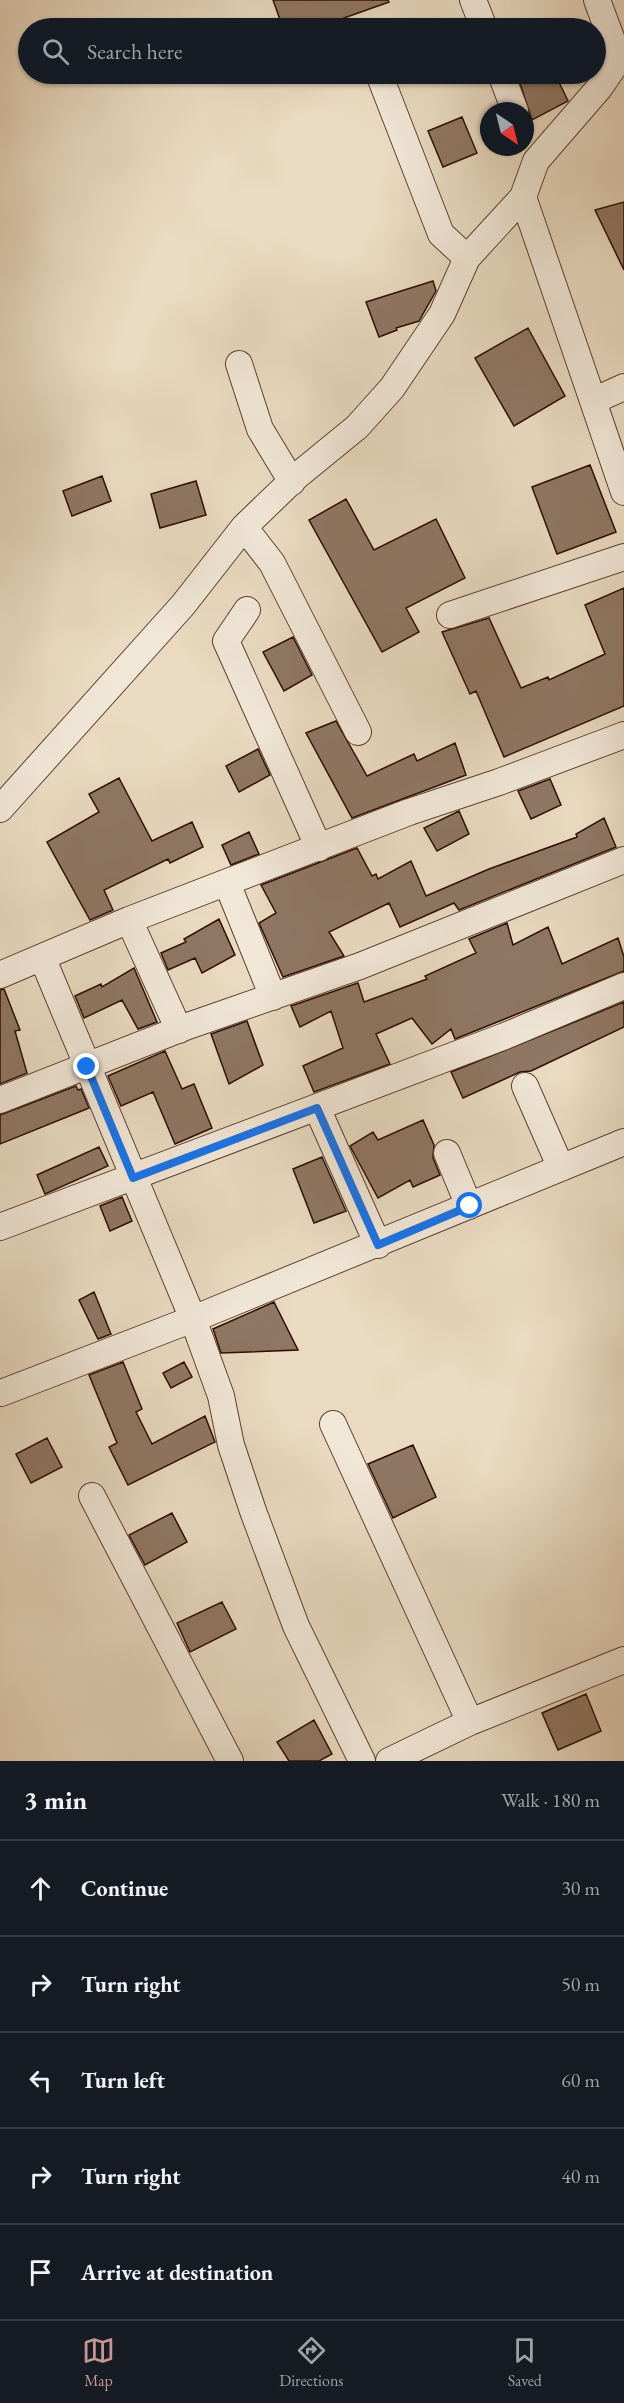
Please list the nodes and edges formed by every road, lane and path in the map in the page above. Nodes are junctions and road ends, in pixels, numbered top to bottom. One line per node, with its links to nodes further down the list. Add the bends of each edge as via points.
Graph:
1 (474, 0): 3 (street)
2 (597, 0): 4 (street)
3 (480, 18)
4 (604, 18)
5 (606, 24): 6 (street, via 619,59)
6 (606, 78)
7 (383, 84): 14 (street, via 441,234)
8 (505, 84): 10 (street)
9 (602, 84): 11 (street)
10 (512, 102)
11 (534, 146)
12 (529, 156): 13 (street)
13 (523, 197): 14 (street); 17 (street)
14 (467, 258): 18 (street, via 442,314 392,388 357,427)
15 (239, 364): 18 (street, via 260,429)
16 (624, 387): 17 (street)
17 (593, 400): 19 (street)
18 (291, 482): 20 (street)
19 (624, 492)
20 (244, 527): 24 (street, via 272,563); 26 (street, via 183,605)
21 (624, 557): 23 (street)
22 (247, 610): 27 (street, via 226,641)
23 (450, 615)
24 (358, 732)
25 (624, 735): 27 (street)
26 (0, 810)
27 (319, 848): 29 (street)
28 (624, 860): 34 (street)
29 (227, 883): 30 (street); 34 (street)
30 (129, 920): 31 (street); 35 (street)
31 (42, 957): 32 (street); 36 (street)
32 (0, 975)
33 (624, 986): 39 (street)
34 (273, 997): 35 (street)
35 (179, 1030): 36 (street)
36 (87, 1067): 38 (street); 43 (street)
37 (525, 1086): 42 (street)
38 (0, 1100)
39 (317, 1108): 43 (street); 46 (street)
40 (624, 1142): 42 (street)
41 (447, 1153): 44 (street)
42 (561, 1168): 44 (street)
43 (133, 1178): 45 (street); 47 (street)
44 (470, 1206): 46 (street)
45 (0, 1227)
46 (378, 1245): 47 (street)
47 (193, 1319): 48 (street); 54 (street, via 221,1396 231,1445 292,1616)
48 (1, 1393)
49 (333, 1424): 52 (street)
50 (92, 1496): 53 (street)
51 (624, 1660): 52 (street)
52 (470, 1722): 55 (street)
53 (230, 1761)
54 (362, 1761)
55 (389, 1761)

